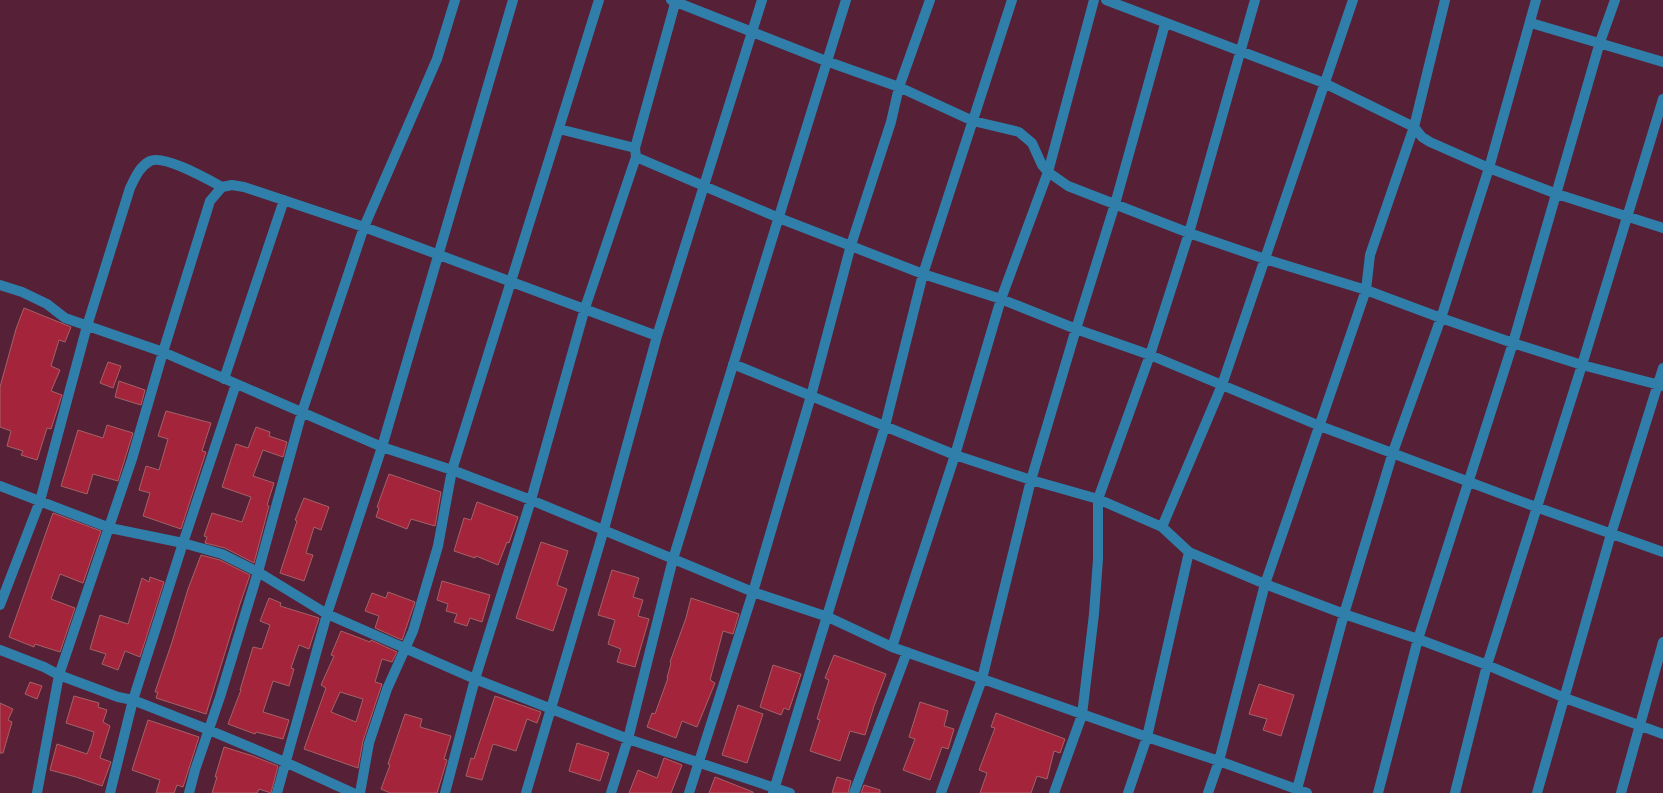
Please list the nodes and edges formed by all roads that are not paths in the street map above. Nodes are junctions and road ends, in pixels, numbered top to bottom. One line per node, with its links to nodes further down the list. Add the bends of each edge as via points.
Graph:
1 (455, 0): 39 (street, via 437,59)
2 (513, 0): 43 (street)
3 (599, 0): 28 (street)
4 (674, 0): 18 (street); 29 (street)
5 (762, 0): 18 (street)
6 (846, 0): 21 (street)
7 (930, 0): 24 (street)
8 (1012, 0): 26 (street)
9 (1094, 0): 31 (street)
10 (1106, 0): 17 (street)
11 (1255, 0): 20 (street)
12 (1353, 0): 23 (street)
13 (1445, 0): 27 (street)
14 (1536, 0): 16 (street)
15 (1615, 0): 19 (street)
16 (1531, 23): 19 (street); 30 (street)
17 (1165, 24): 20 (street); 36 (street)
18 (752, 31): 21 (street); 33 (street)
19 (1600, 42): 22 (street); 34 (street)
20 (1240, 51): 23 (street); 41 (street)
21 (826, 61): 24 (street); 38 (street)
22 (1663, 62)
23 (1324, 83): 27 (street); 44 (street)
24 (899, 87): 26 (street); 42 (street, via 891,122)
25 (1663, 99): 37 (street)
26 (973, 121): 31 (street, via 1019,132 1032,143); 45 (street)
27 (1414, 127): 30 (street, via 1430,142); 48 (street, via 1376,234 1370,255)
28 (559, 129): 29 (street); 46 (street)
29 (636, 153): 33 (street); 50 (street)
30 (1489, 168): 34 (street); 51 (street)
31 (1048, 172): 36 (street, via 1068,186); 49 (street)
32 (222, 187): 35 (street, via 244,187); 52 (street, via 199,173 164,160 151,160 140,169 130,188); 56 (street, via 210,201)
33 (705, 187): 38 (street); 54 (street)
34 (1557, 194): 37 (street); 55 (street)
35 (284, 200): 39 (street); 61 (street)
36 (1115, 204): 41 (street); 53 (street)
37 (1628, 216): 40 (street); 59 (street)
38 (779, 218): 42 (street); 58 (street)
39 (364, 227): 43 (street); 66 (street)
40 (1663, 228)
41 (1189, 233): 44 (street); 57 (street)
42 (851, 245): 45 (street); 65 (street)
43 (438, 256): 46 (street); 69 (street)
44 (1265, 259): 48 (street); 63 (street)
45 (923, 274): 49 (street); 67 (street)
46 (512, 281): 50 (street); 72 (street)
47 (0, 285): 52 (street, via 22,292 47,304 65,318)
48 (1366, 290): 51 (street); 68 (street)
49 (1002, 299): 53 (street); 71 (street)
50 (585, 308): 54 (street); 77 (street)
51 (1441, 318): 55 (street); 70 (street)
52 (87, 326): 56 (street); 78 (street)
53 (1076, 328): 57 (street); 73 (street)
54 (658, 336): 82 (street)
55 (1513, 343): 59 (street); 74 (street)
56 (163, 352): 61 (street); 81 (street)
57 (1150, 355): 63 (street); 76 (street)
58 (733, 364): 65 (street); 87 (street)
59 (1582, 365): 64 (street); 79 (street)
60 (1663, 368): 64 (street)
61 (224, 379): 62 (street)
62 (236, 384): 66 (street); 84 (street)
63 (1222, 385): 68 (street); 80 (street)
64 (1660, 385): 83 (street)
65 (811, 396): 67 (street); 90 (street)
66 (302, 412): 69 (street); 88 (street)
67 (886, 426): 71 (street); 94 (street)
68 (1320, 426): 70 (street); 89 (street)
69 (382, 447): 72 (street); 92 (street)
70 (1392, 452): 74 (street); 93 (street)
71 (955, 455): 73 (street); 97 (street)
72 (452, 470): 77 (street); 98 (street, via 438,546 413,631)
73 (1031, 480): 76 (street); 104 (street)
74 (1469, 482): 79 (street); 95 (street)
75 (0, 486): 78 (street)
76 (1098, 499): 80 (street); 108 (street, via 1095,606)
77 (531, 500): 82 (street); 103 (street)
78 (40, 502): 81 (street); 91 (street)
79 (1536, 507): 83 (street); 101 (street)
80 (1162, 527): 85 (street)
81 (110, 528): 84 (street); 102 (street)
82 (604, 530): 87 (street); 107 (street)
83 (1611, 534): 86 (street); 105 (street)
84 (183, 543): 88 (street, via 222,554); 106 (street)
85 (1189, 552): 89 (street); 112 (street)
86 (1663, 552)
87 (673, 559): 90 (street); 113 (street)
88 (258, 572): 92 (street); 110 (street)
89 (1265, 584): 93 (street); 114 (street)
90 (753, 592): 94 (street); 116 (street)
91 (0, 605)
92 (327, 614): 98 (street); 115 (street)
93 (1344, 614): 95 (street); 118 (street)
94 (828, 617): 97 (street); 117 (street)
95 (1418, 639): 101 (street); 136 (street)
96 (1663, 642): 109 (street)
97 (892, 647): 100 (street)
98 (405, 648): 103 (street); 124 (street, via 387,689 369,743)
99 (0, 650): 102 (street)
100 (907, 652): 104 (street); 130 (street)
101 (1487, 665): 105 (street); 137 (street)
102 (59, 675): 106 (street); 119 (street)
103 (476, 679): 107 (street); 125 (street)
104 (982, 679): 108 (street); 131 (street)
105 (1565, 698): 109 (street); 138 (street)
106 (133, 700): 110 (street); 120 (street)
107 (550, 709): 113 (street); 126 (street)
108 (1082, 715): 112 (street); 132 (street)
109 (1639, 725): 111 (street); 139 (street)
110 (209, 730): 115 (street); 121 (street)
111 (1663, 734)
112 (1147, 737): 114 (street); 133 (street)
113 (628, 739): 116 (street); 127 (street)
114 (1219, 760): 118 (street); 134 (street)
115 (285, 762): 122 (street); 123 (street)
116 (698, 763): 117 (street); 128 (street)
117 (773, 790): 129 (street)
118 (1296, 791): 135 (street)
119 (37, 793)
120 (110, 793)
121 (189, 793)
122 (277, 793)
123 (353, 793)
124 (360, 793)
125 (445, 793)
126 (526, 793)
127 (610, 793)
128 (689, 793)
129 (790, 793)
130 (854, 793)
131 (941, 793)
132 (1054, 793)
133 (1128, 793)
134 (1208, 793)
135 (1307, 793)
136 (1378, 793)
137 (1455, 793)
138 (1537, 793)
139 (1621, 793)

